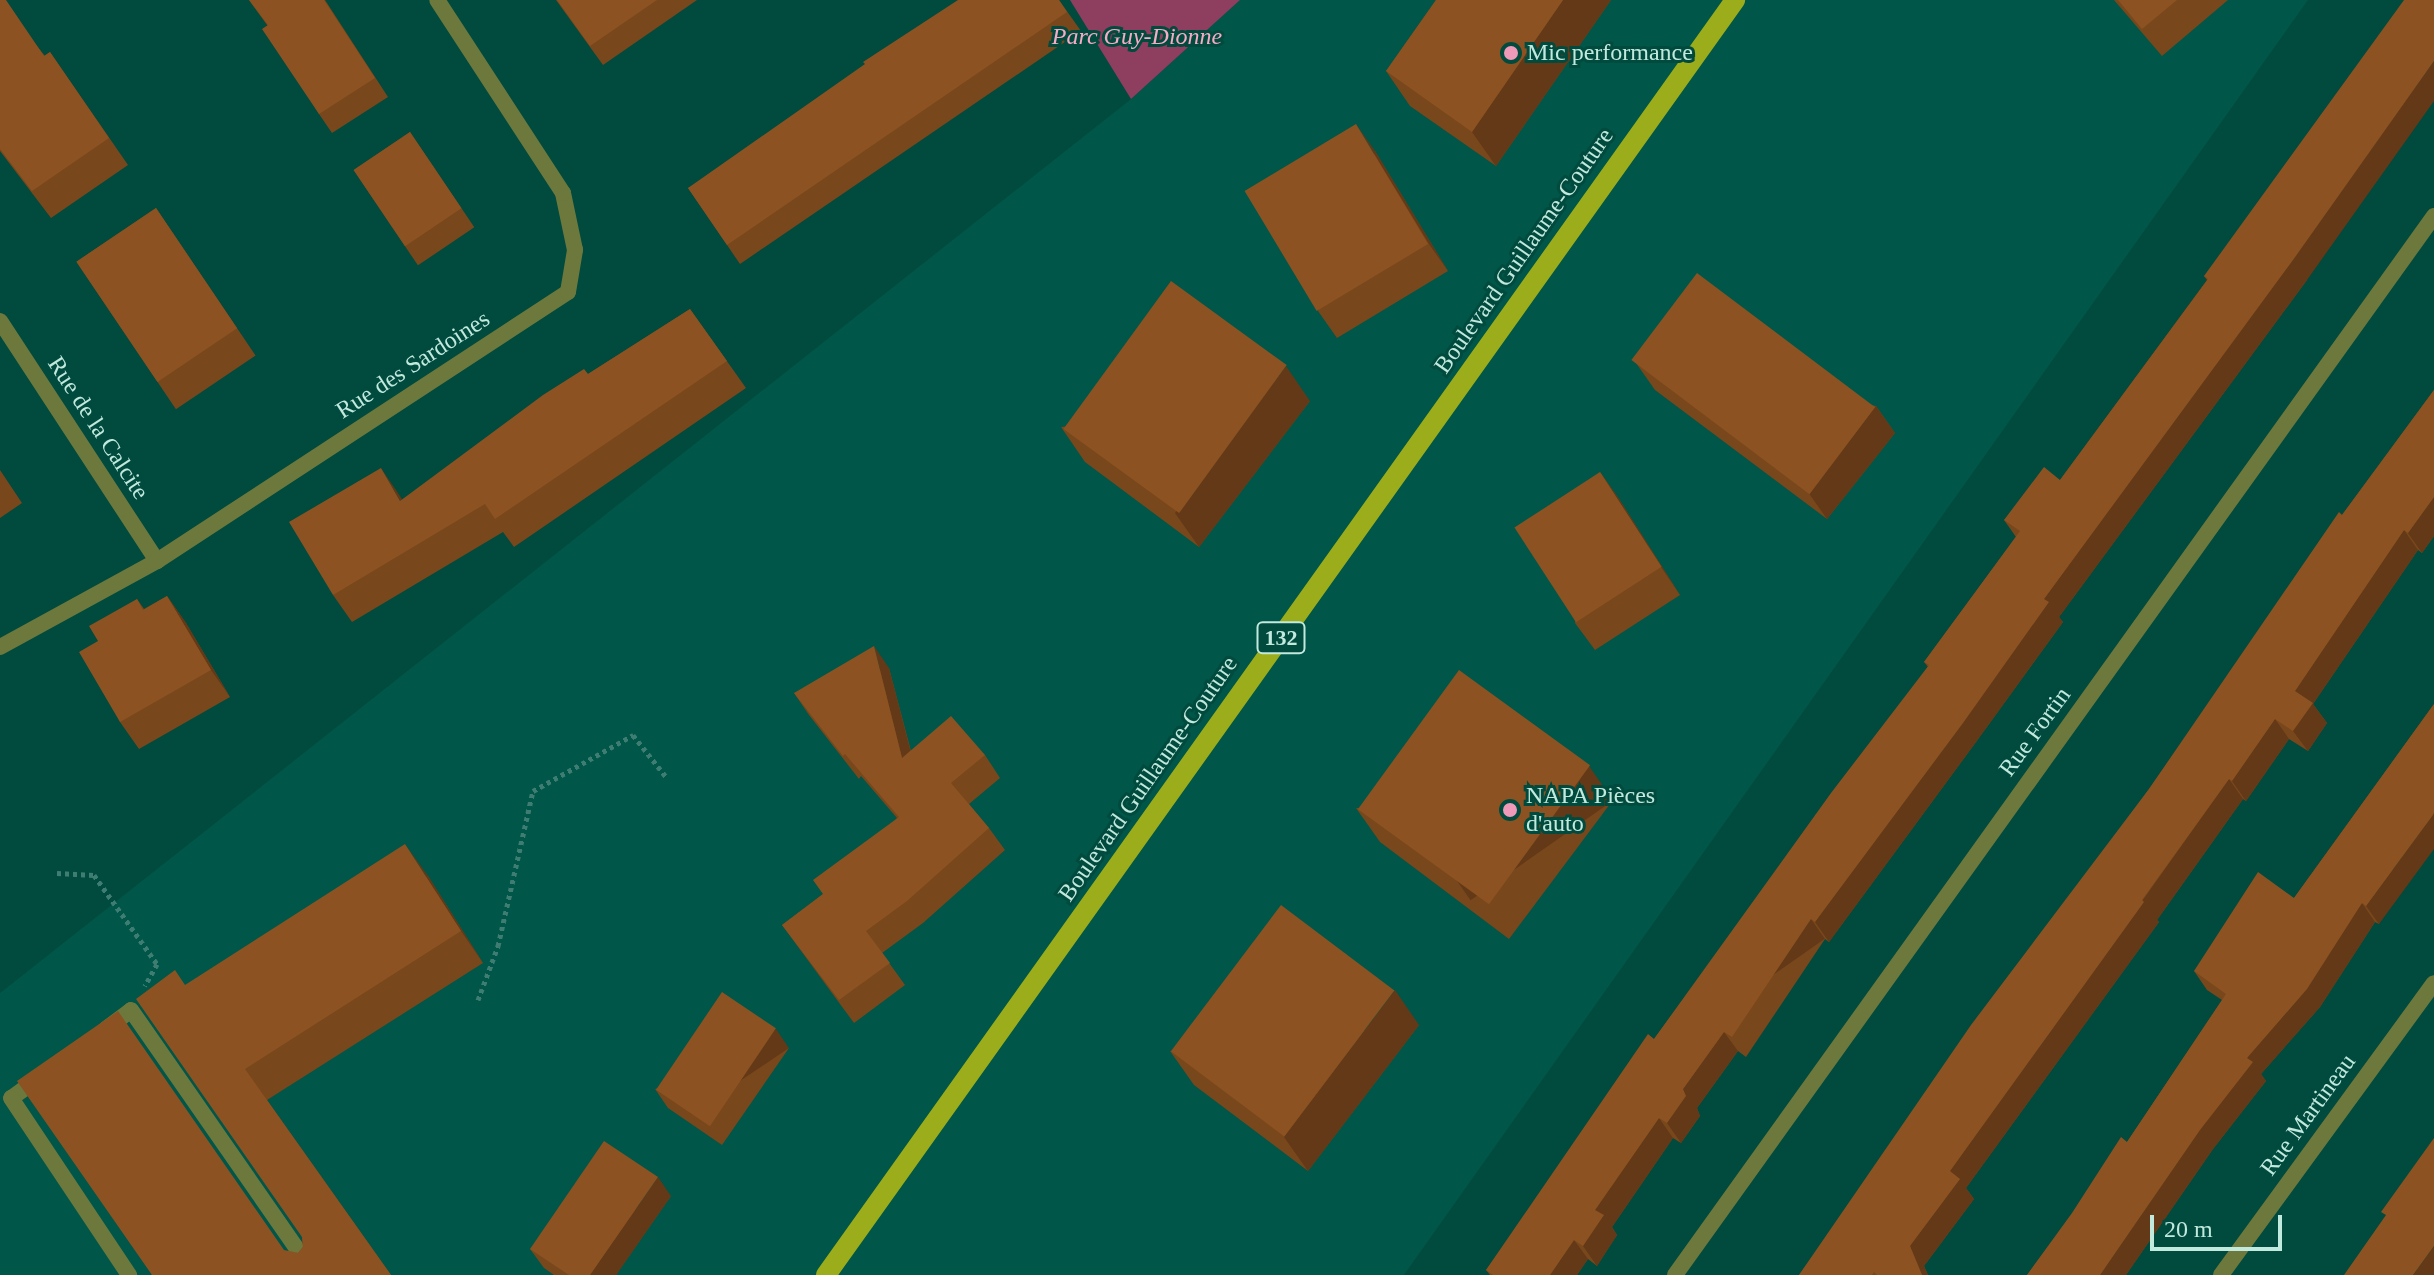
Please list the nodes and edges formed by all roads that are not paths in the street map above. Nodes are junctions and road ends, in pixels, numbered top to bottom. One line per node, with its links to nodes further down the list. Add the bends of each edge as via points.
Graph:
1 (437, 0): 5 (street, Rue des Sardoines, via 563,193 575,250 568,292)
2 (1735, 0): 12 (main road, Boulevard Guillaume-Couture / 132)
3 (2434, 216): 13 (street, Rue Fortin)
4 (0, 321): 5 (street, Rue de la Calcite)
5 (157, 561): 6 (street, Rue des Sardoines)
6 (0, 647)
7 (2434, 983): 14 (street, Rue Martineau)
8 (95, 1037): 11 (street, via 131,1010)
9 (59, 1063): 10 (street, via 11,1098)
10 (129, 1275)
11 (315, 1275)
12 (826, 1275)
13 (1675, 1275)
14 (2221, 1275)

